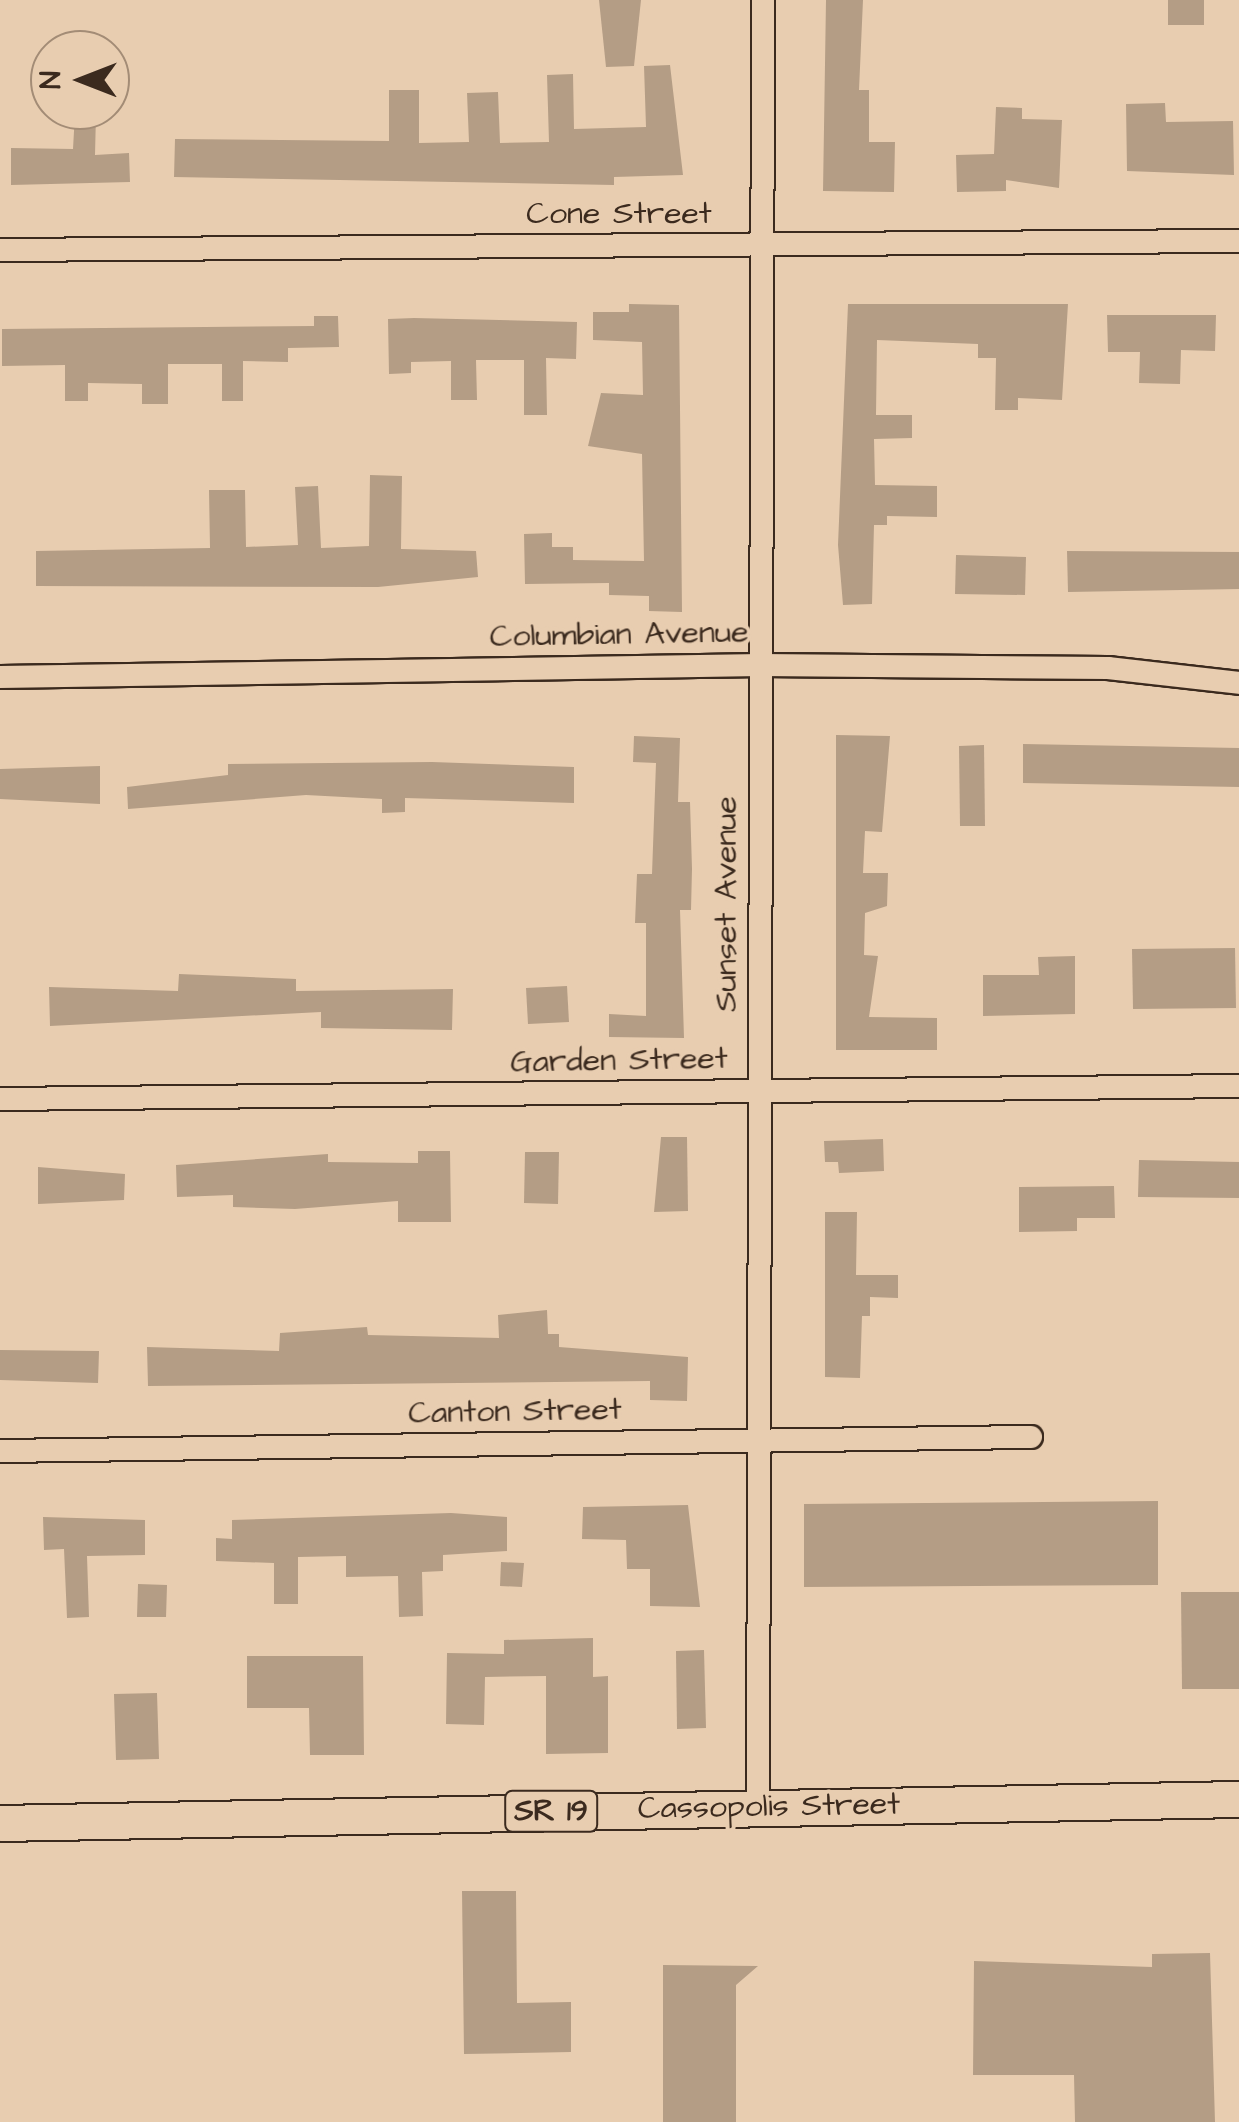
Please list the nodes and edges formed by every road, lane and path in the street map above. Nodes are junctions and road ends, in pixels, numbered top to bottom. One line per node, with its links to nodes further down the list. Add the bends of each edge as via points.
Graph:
1 (763, 0): 3 (street, Sunset Avenue)
2 (1239, 241): 3 (street, Cone Street)
3 (762, 245): 4 (street, Cone Street); 5 (street, Sunset Avenue)
4 (0, 250)
5 (761, 665): 6 (street, Columbian Avenue); 7 (street, Columbian Avenue, via 1108,668); 9 (street, Sunset Avenue)
6 (0, 677)
7 (1239, 683)
8 (1239, 1086): 9 (street, Garden Street)
9 (758, 1092): 10 (street, Garden Street); 12 (street, Sunset Avenue)
10 (0, 1100)
11 (1031, 1437): 12 (street, Canton Street)
12 (759, 1442): 13 (street, Canton Street); 15 (street, Sunset Avenue)
13 (0, 1451)
14 (1239, 1799): 15 (main road, Cassopolis Street / SR 19)
15 (758, 1808): 16 (main road, Cassopolis Street / SR 19)
16 (0, 1823)

